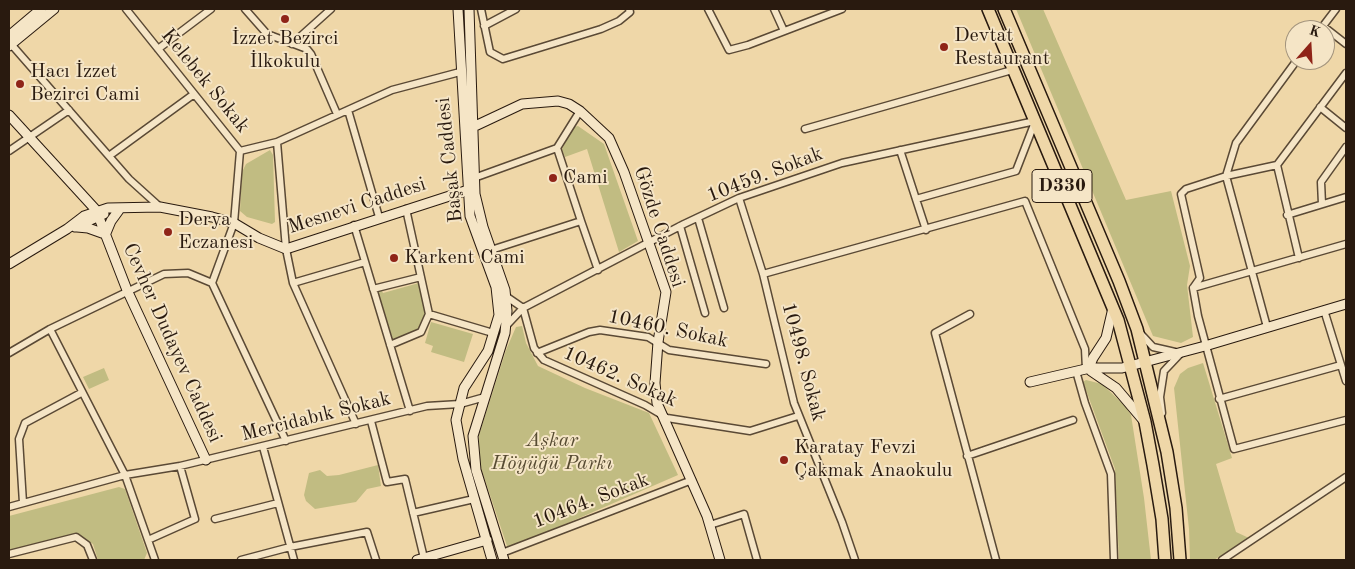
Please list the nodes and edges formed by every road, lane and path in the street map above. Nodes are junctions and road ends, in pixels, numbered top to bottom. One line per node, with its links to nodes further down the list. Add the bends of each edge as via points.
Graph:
1 (41, 9): 22 (street)
2 (54, 9): 22 (street)
3 (126, 9): 25 (street, Kelebek Sokak)
4 (212, 9): 25 (street)
5 (245, 9): 23 (street, via 267,34)
6 (331, 9): 23 (street)
7 (458, 9): 28 (street, Başak Caddesi)
8 (469, 9): 38 (street, Başak Caddesi)
9 (481, 9): 19 (street)
10 (516, 9): 19 (street)
11 (629, 9): 19 (street, via 630,12 619,22 602,29 503,59 490,52)
12 (708, 9): 20 (street, via 729,50)
13 (774, 9): 20 (street)
14 (842, 9): 20 (street)
15 (988, 9): 26 (highway, D330)
16 (1004, 9): 100 (highway, D330)
17 (1336, 9): 18 (street)
18 (1327, 20)
19 (484, 26)
20 (784, 31)
21 (1335, 37): 24 (street)
22 (9, 42): 32 (street)
23 (292, 44): 35 (street, via 307,49 311,54)
24 (1346, 44)
25 (158, 49): 30 (street, Kelebek Sokak)
26 (1012, 70): 37 (highway, D330); 40 (street)
27 (1289, 70): 50 (street, via 1236,143)
28 (460, 72): 33 (street, via 392,90); 52 (street, Başak Caddesi)
29 (1346, 73): 31 (street)
30 (194, 94): 45 (street, Kelebek Sokak); 48 (street)
31 (1320, 107): 39 (street); 49 (street)
32 (69, 110): 41 (street); 48 (street)
33 (348, 110): 35 (street); 63 (street)
34 (580, 112): 38 (street, Gözde Caddesi, via 558,101 528,103); 44 (street); 72 (street, Gözde Caddesi, via 609,138)
35 (337, 114): 42 (street)
36 (9, 116): 41 (street, Cevher Dudayev Caddesi)
37 (1035, 121): 46 (street, 10459. Sokak); 55 (street, via 1016,171); 92 (highway, D330)
38 (473, 127): 51 (street, Başak Caddesi)
39 (1346, 128)
40 (805, 129)
41 (28, 138): 47 (street); 61 (street, Cevher Dudayev Caddesi, via 79,192)
42 (277, 142): 45 (street); 74 (street)
43 (1346, 147): 56 (street, via 1321,182)
44 (557, 148): 51 (street); 65 (street)
45 (240, 150): 66 (street)
46 (900, 150): 54 (street, 10459. Sokak, via 842,163); 55 (street)
47 (9, 151)
48 (109, 156): 57 (street)
49 (1276, 164): 50 (street); 62 (street)
50 (1226, 176): 80 (street); 85 (street, via 1186,189 1181,194 1200,278)
51 (474, 178): 75 (street, Başak Caddesi, via 475,194)
52 (468, 190): 59 (street, Mesnevi Caddesi); 101 (street, Başak Caddesi, via 470,216 496,287 499,315)
53 (1346, 196): 56 (street)
54 (739, 198): 64 (street, 10459. Sokak); 81 (street, 10498. Sokak)
55 (916, 199): 70 (street)
56 (1322, 204): 62 (street)
57 (160, 207): 58 (street, Mesnevi Caddesi); 66 (street, Mesnevi Caddesi)
58 (131, 208): 60 (street); 61 (street, Mesnevi Caddesi, via 108,208)
59 (406, 209): 63 (street, Mesnevi Caddesi); 82 (street)
60 (120, 210): 61 (street); 71 (street)
61 (95, 214): 69 (street); 71 (street, Cevher Dudayev Caddesi)
62 (1287, 215): 76 (street)
63 (379, 217): 67 (street, Mesnevi Caddesi)
64 (698, 218): 68 (street, 10459. Sokak); 91 (street)
65 (581, 221): 75 (street); 79 (street)
66 (234, 223): 74 (street, Mesnevi Caddesi, via 259,238); 83 (street)
67 (354, 225): 74 (street, Mesnevi Caddesi); 77 (street)
68 (680, 226): 72 (street, 10459. Sokak); 94 (street)
69 (71, 228): 71 (street, via 88,228); 78 (street)
70 (926, 230): 81 (street); 112 (street, via 1025,201 1085,349)
71 (105, 235): 87 (street, Cevher Dudayev Caddesi)
72 (649, 243): 79 (street, 10459. Sokak); 102 (street, Gözde Caddesi, via 666,292)
73 (1346, 244): 76 (street)
74 (286, 248): 84 (street)
75 (491, 250): 88 (street, Başak Caddesi)
76 (1299, 258): 80 (street)
77 (365, 262): 84 (street); 86 (street)
78 (9, 264)
79 (598, 270): 90 (street, 10459. Sokak)
80 (1252, 273): 85 (street); 98 (street)
81 (763, 274): 122 (street, 10498. Sokak)
82 (421, 277): 86 (street); 95 (street)
83 (212, 283): 87 (street, via 196,275 171,272); 128 (street)
84 (293, 283): 127 (street)
85 (1193, 288): 104 (street)
86 (373, 289): 103 (street)
87 (127, 290): 99 (street); 132 (street, Cevher Dudayev Caddesi)
88 (507, 296): 90 (street); 97 (street, Başak Caddesi)
89 (1346, 304): 93 (street)
90 (523, 308): 97 (street, 10459. Sokak); 107 (street, 10462. Sokak)
91 (724, 308)
92 (1113, 308): 111 (highway, D330); 112 (street, via 1106,338)
93 (1324, 310): 98 (street); 110 (street)
94 (705, 313)
95 (429, 314): 101 (street); 103 (street, via 421,332)
96 (970, 314): 131 (street, via 935,333)
97 (507, 325): 117 (street, Başak Caddesi)
98 (1267, 327): 104 (street)
99 (50, 329): 106 (street); 116 (street)
100 (1137, 329): 105 (street, via 1153,347); 108 (highway, D330)
101 (493, 333): 119 (street, Başak Caddesi, via 488,351 464,388)
102 (658, 342): 107 (street, 10460. Sokak, via 648,337 594,330); 109 (street, 10460. Sokak, via 669,350); 121 (street, Gözde Caddesi, via 655,393)
103 (390, 345): 120 (street)
104 (1205, 346): 105 (street); 118 (street)
105 (1182, 352): 108 (street); 130 (street, via 1164,371 1161,384)
106 (9, 353)
107 (537, 353): 121 (street, 10462. Sokak, via 555,367 645,405)
108 (1146, 361): 111 (street); 130 (highway, D330)
109 (766, 364)
110 (1341, 364): 114 (street); 118 (street)
111 (1131, 365): 112 (street); 126 (highway, D330)
112 (1088, 369): 113 (street); 126 (street, via 1116,388)
113 (1076, 372): 115 (street); 160 (street, via 1111,474)
114 (1346, 381)
115 (1030, 382)
116 (81, 393): 134 (street); 138 (street, via 25,423 19,439)
117 (485, 398): 119 (street, Mercidabık Sokak); 148 (street, Başak Caddesi, via 473,436 476,470)
118 (1220, 399): 124 (street, via 1234,449)
119 (460, 404): 120 (street, Mercidabık Sokak, via 427,406); 137 (street, Başak Caddesi, via 456,420)
120 (410, 411): 125 (street, Mercidabık Sokak)
121 (661, 415): 122 (street, 10462. Sokak, via 674,420 750,431); 136 (street, Gözde Caddesi)
122 (798, 416): 158 (street, 10498. Sokak)
123 (1073, 420): 131 (street)
124 (1346, 420)
125 (371, 421): 127 (street, Mercidabık Sokak); 141 (street, via 387,482 404,478)
126 (1145, 422): 161 (highway, D330, via 1162,519)
127 (356, 424): 128 (street, Mercidabık Sokak)
128 (286, 441): 129 (street, Mercidabık Sokak)
129 (263, 447): 132 (street, Mercidabık Sokak); 139 (street)
130 (1167, 452): 162 (highway, D330)
131 (967, 456): 159 (street)
132 (206, 460): 133 (street, Mercidabık Sokak)
133 (180, 466): 134 (street, Mercidabık Sokak); 144 (street, via 195,520)
134 (125, 475): 138 (street, Mercidabık Sokak); 144 (street)
135 (1346, 477): 163 (street)
136 (692, 480): 143 (street, Gözde Caddesi); 148 (street, 10464. Sokak)
137 (474, 499): 141 (street); 145 (street, Başak Caddesi)
138 (23, 503): 140 (street, Mercidabık Sokak)
139 (278, 503): 142 (street); 146 (street)
140 (9, 507)
141 (413, 513): 149 (street)
142 (214, 519)
143 (710, 525): 156 (street, Gözde Caddesi); 157 (street, via 744,514)
144 (148, 540): 151 (street)
145 (487, 540): 149 (street); 155 (street, Başak Caddesi)
146 (290, 547): 152 (street); 153 (street); 154 (street, via 367,532)
147 (9, 554): 150 (street, via 70,538 82,540)
148 (503, 557)
149 (421, 559)
150 (93, 560)
151 (155, 560)
152 (241, 560)
153 (294, 560)
154 (376, 560)
155 (492, 560)
156 (720, 560)
157 (757, 560)
158 (855, 560)
159 (996, 560)
160 (1114, 560)
161 (1165, 560)
162 (1180, 560)
163 (1222, 560)

